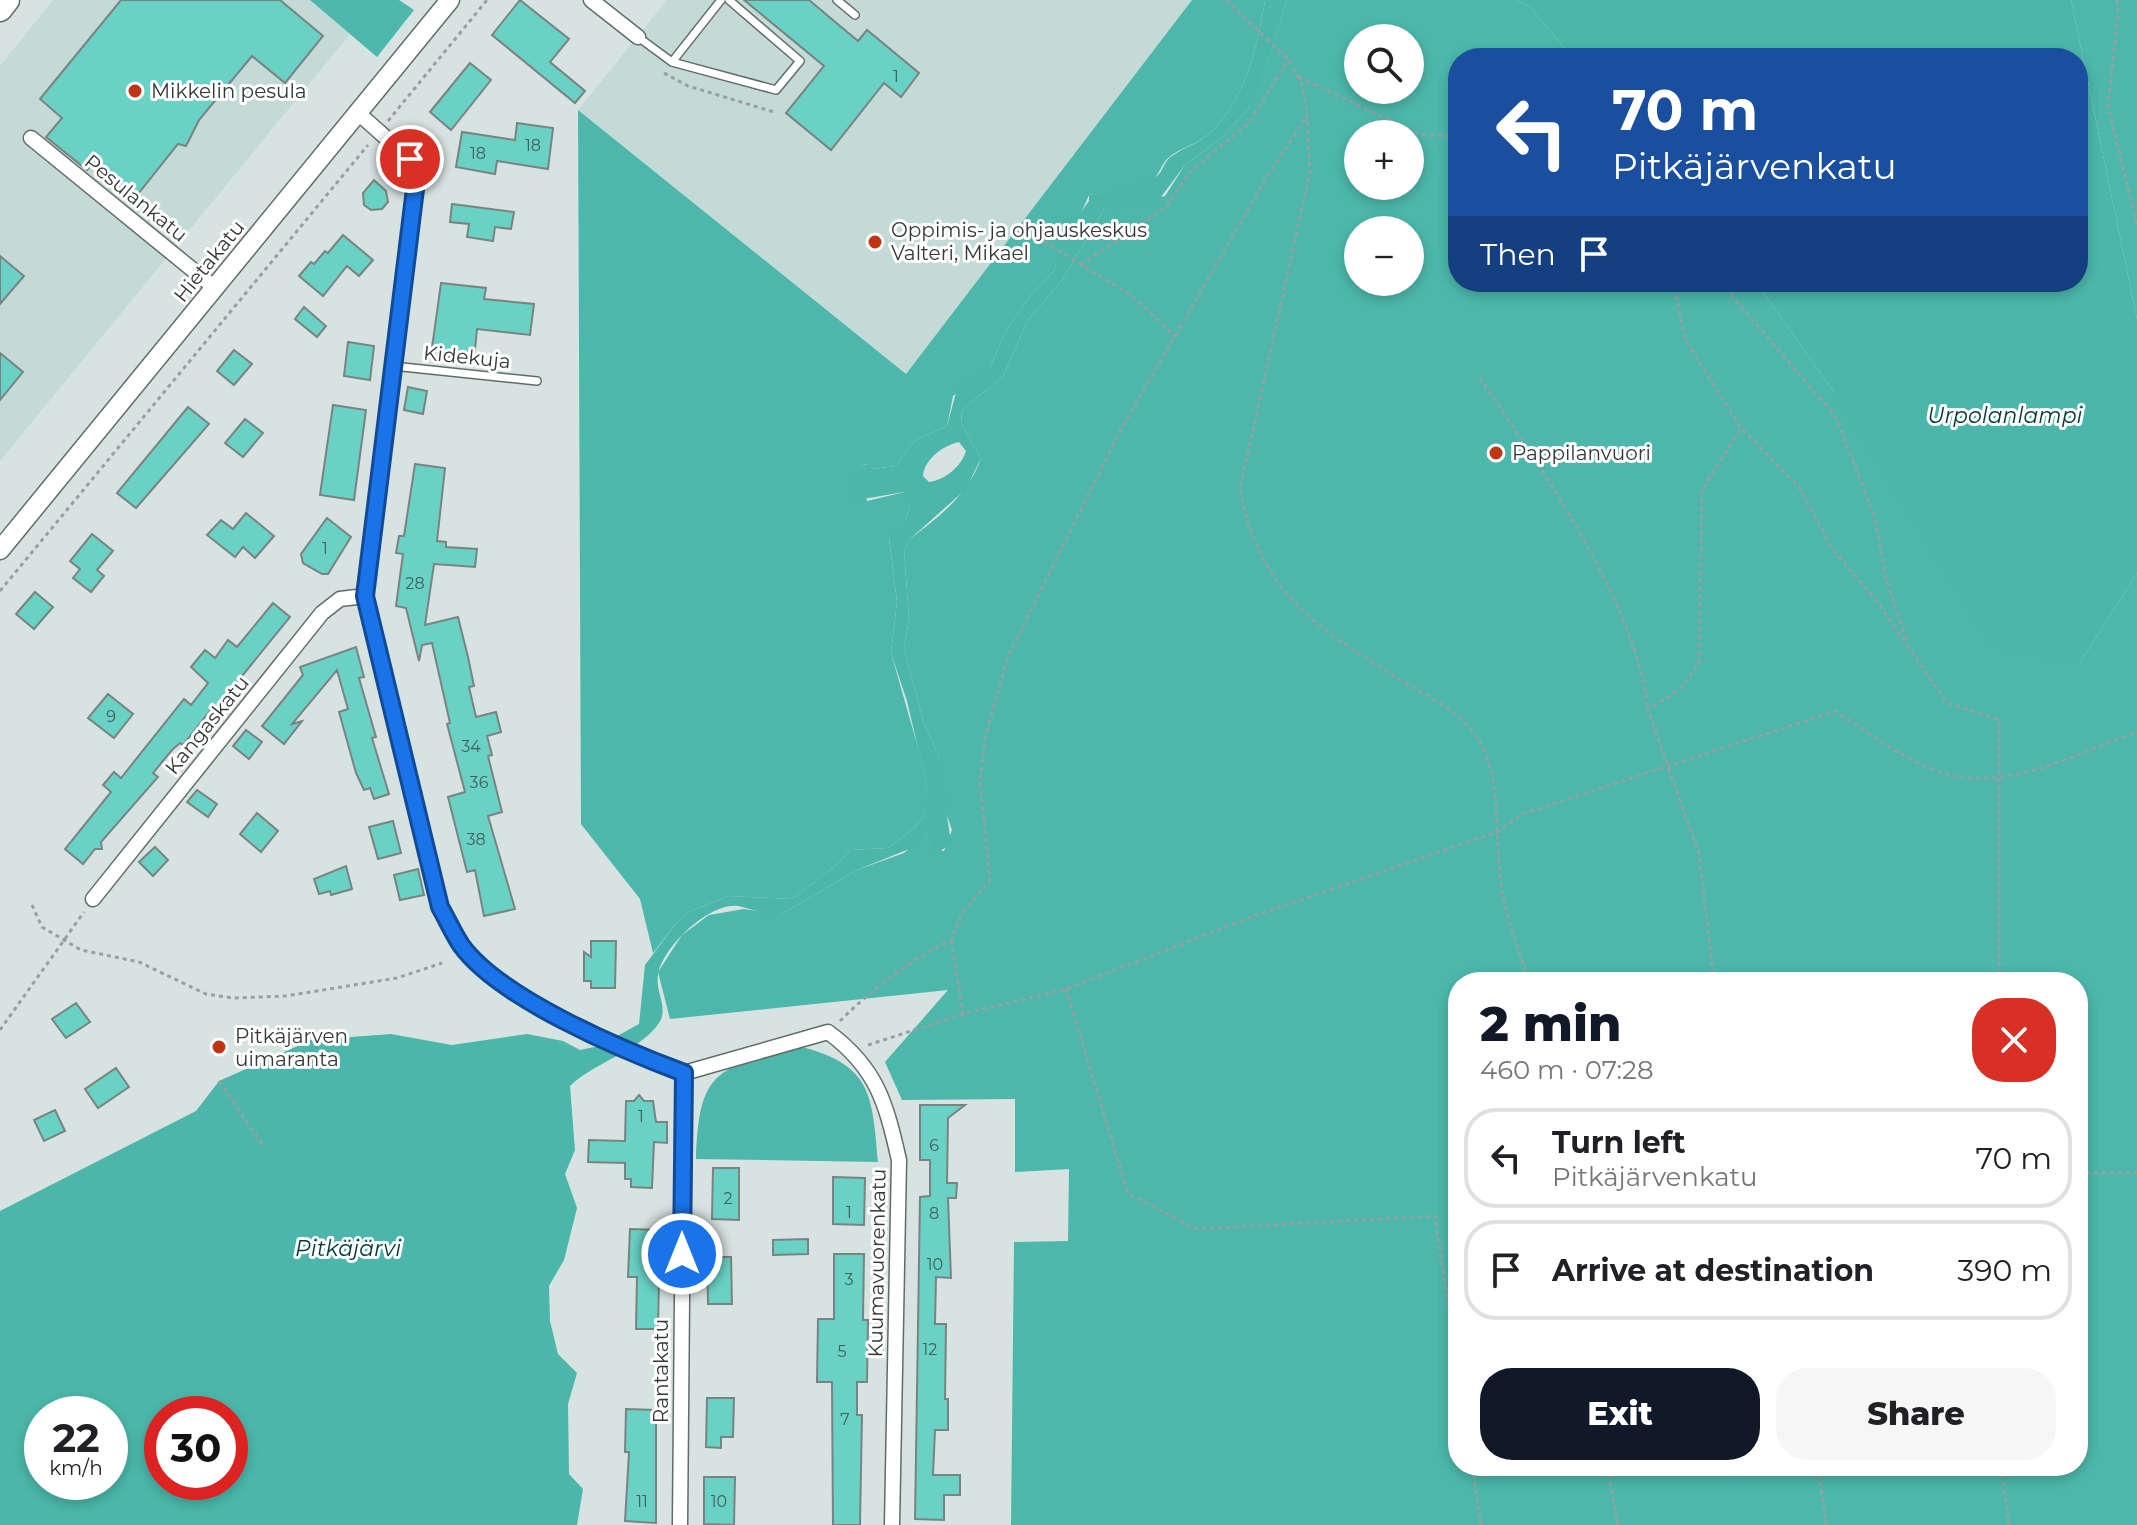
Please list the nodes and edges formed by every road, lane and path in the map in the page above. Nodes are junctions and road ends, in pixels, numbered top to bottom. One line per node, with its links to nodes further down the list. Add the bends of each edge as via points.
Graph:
1 (7, 0): 10 (highway)
2 (450, 0): 18 (street, Hietakatu)
3 (487, 0): 20 (path)
4 (591, 0): 12 (street)
5 (721, 0): 15 (lane)
6 (729, 0): 15 (lane, via 800,61 776,90)
7 (837, 0): 11 (lane)
8 (1226, 0): 14 (path)
9 (2117, 0): 23 (path, via 2108,105)
10 (0, 9)
11 (855, 15)
12 (638, 37): 13 (lane)
13 (660, 53): 15 (lane); 17 (path, via 652,64 672,80)
14 (1288, 59): 16 (path); 25 (path, via 1250,122 1189,173 1167,206)
15 (672, 62)
16 (1297, 75): 19 (path); 21 (path, via 1419,134)
17 (774, 112)
18 (358, 113): 20 (street); 26 (street, Hietakatu)
19 (1307, 116): 29 (path); 42 (path, via 1310,172 1240,489 1247,528 1278,586 1308,618 1448,706 1476,736 1490,768)
20 (380, 131): 30 (street, via 410,159 416,181); 35 (path)
21 (1448, 136)
22 (31, 138): 26 (street, Pesulankatu)
23 (2137, 225)
24 (1024, 229): 25 (path)
25 (1081, 265): 29 (path, via 1132,296)
26 (215, 288): 34 (street, Hietakatu)
27 (1675, 292): 33 (path, via 1685,339)
28 (1729, 292): 37 (path, via 1836,417 1875,518 1886,579)
29 (1176, 337): 45 (path, via 1121,429 1008,656 986,734 980,781 990,880 962,913)
30 (393, 366): 32 (lane, Kidekuja); 36 (street)
31 (1480, 378): 38 (path, via 1559,496 1609,593 1645,678)
32 (537, 381)
33 (1741, 428): 37 (path, via 1799,487 1832,548); 38 (path, via 1702,490 1699,663 1682,687)
34 (0, 550)
35 (0, 591)
36 (365, 596): 43 (street, Kangaskatu, via 340,599 322,613); 56 (street, via 440,907 462,946 499,981 596,1037)
37 (1909, 647): 41 (path, via 1947,703 1999,720)
38 (1648, 710): 40 (path)
39 (2137, 732): 41 (path)
40 (1670, 764): 41 (path, via 1835,711 1902,753 1954,776); 42 (path, via 1522,814); 49 (path, via 1699,854)
41 (2000, 777): 50 (path)
42 (1497, 832): 48 (path, via 1503,899); 51 (path, via 1257,915)
43 (93, 899): 46 (path)
44 (32, 905): 46 (path, via 42,927)
45 (951, 940): 52 (path); 54 (path, via 863,998)
46 (63, 941): 47 (path, via 95,954 139,962 206,994 233,998 286,996 397,978); 53 (path)
47 (442, 963)
48 (1526, 972)
49 (1713, 972)
50 (1999, 972)
51 (1066, 989): 52 (path); 61 (path, via 1128,1193 1195,1229 1435,1216)
52 (963, 1014): 55 (path)
53 (0, 1030)
54 (828, 1032): 55 (street, Kuumavuorenkatu); 56 (street)
55 (852, 1050): 67 (street, Kuumavuorenkatu, via 887,1106 899,1160)
56 (684, 1073): 66 (street, Rantakatu)
57 (219, 1081): 58 (path)
58 (264, 1147)
59 (2088, 1173): 60 (path)
60 (2137, 1173)
61 (1448, 1304)
62 (1474, 1476): 68 (path)
63 (1609, 1476): 69 (path)
64 (1819, 1476): 70 (path)
65 (2002, 1476): 71 (path)
66 (680, 1525)
67 (892, 1525)
68 (1481, 1525)
69 (1618, 1525)
70 (1826, 1525)
71 (2009, 1525)

